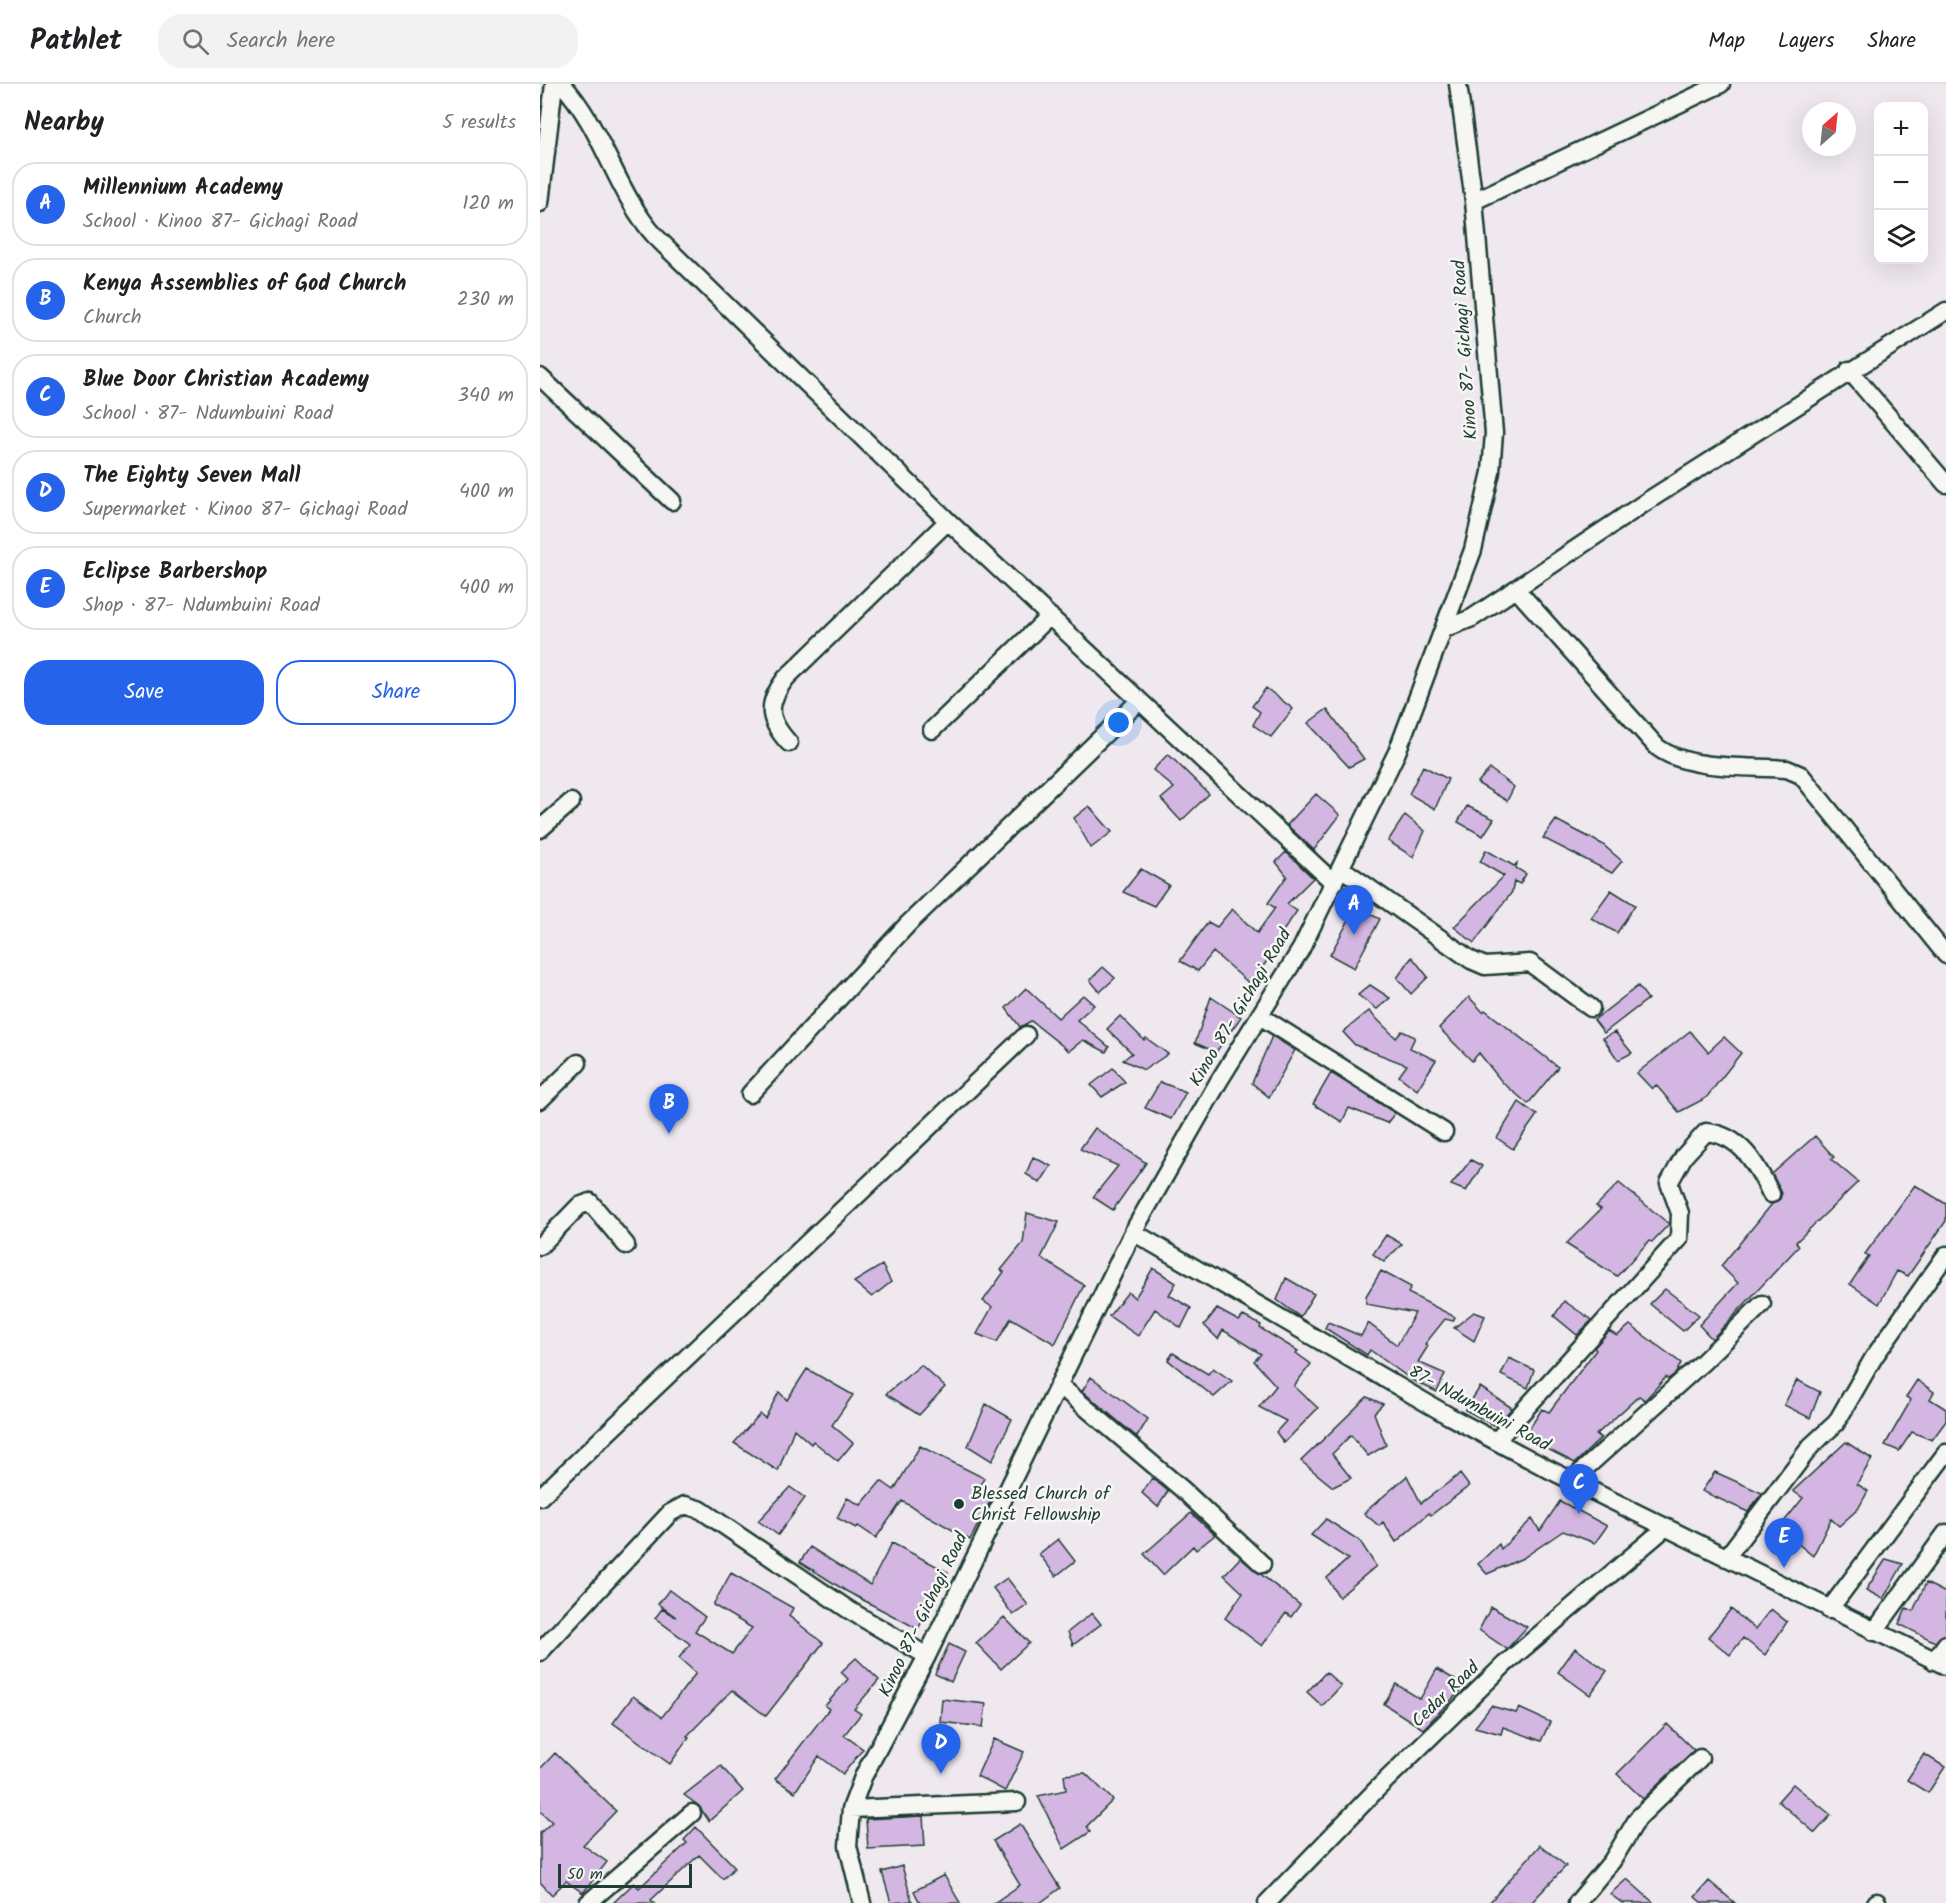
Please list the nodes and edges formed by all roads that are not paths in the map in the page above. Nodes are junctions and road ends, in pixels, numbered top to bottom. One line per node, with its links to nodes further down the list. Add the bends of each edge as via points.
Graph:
1 (554, 84): 6 (street)
2 (562, 84): 12 (street, via 585,115 628,201 655,237)
3 (1458, 84): 5 (street, Kinoo 87- Gichagi Road)
4 (1722, 84): 5 (street)
5 (1474, 201): 15 (street, Kinoo 87- Gichagi Road, via 1492,397 1491,472 1473,550)
6 (540, 203)
7 (1946, 311): 8 (street)
8 (1849, 370): 10 (street); 13 (street)
9 (540, 377): 11 (street)
10 (1946, 484)
11 (672, 501)
12 (948, 521): 14 (street); 18 (street, via 776,691 772,714)
13 (1517, 590): 15 (street, via 1472,618); 22 (street, via 1667,754 1694,762 1788,769 1801,775)
14 (1050, 616): 16 (street); 17 (street)
15 (1444, 629): 21 (street, Kinoo 87- Gichagi Road, via 1397,752)
16 (1139, 701): 21 (street); 27 (street, via 908,924)
17 (932, 730)
18 (789, 743)
19 (570, 802): 20 (street)
20 (540, 829)
21 (1337, 875): 23 (street, via 1471,960 1485,966 1530,963); 24 (street, Kinoo 87- Gichagi Road, via 1301,949)
22 (1946, 956)
23 (1591, 1008)
24 (1260, 1016): 29 (street); 31 (street, Kinoo 87- Gichagi Road)
25 (1026, 1035): 40 (street)
26 (578, 1063): 28 (street)
27 (750, 1094)
28 (540, 1100)
29 (1444, 1132)
30 (1771, 1194): 37 (street, via 1744,1149 1723,1134 1706,1132 1684,1156 1669,1183 1680,1213 1679,1239)
31 (1133, 1232): 36 (street, Kinoo 87- Gichagi Road); 37 (street, 87- Ndumbuini Road)
32 (626, 1245): 33 (street, via 590,1202 579,1206)
33 (540, 1246)
34 (1946, 1255): 43 (street, via 1874,1358 1836,1423 1811,1446)
35 (1762, 1304): 39 (street)
36 (1059, 1385): 44 (street, via 1182,1489); 49 (street, Kinoo 87- Gichagi Road)
37 (1496, 1441): 39 (street, 87- Ndumbuini Road)
38 (1946, 1453): 45 (street)
39 (1571, 1481): 41 (street, 87- Ndumbuini Road)
40 (540, 1497)
41 (1665, 1528): 43 (street, 87- Ndumbuini Road); 57 (street, Cedar Road, via 1505,1664)
42 (1946, 1533): 46 (street)
43 (1726, 1558): 45 (street, 87- Ndumbuini Road)
44 (1262, 1564)
45 (1829, 1610): 46 (street, 87- Ndumbuini Road)
46 (1874, 1632): 50 (street, 87- Ndumbuini Road)
47 (1946, 1644): 50 (street)
48 (540, 1652): 49 (street, via 670,1513 685,1505 701,1510 849,1610)
49 (927, 1656): 53 (street, Kinoo 87- Gichagi Road, via 863,1777)
50 (1940, 1664)
51 (1700, 1758): 58 (street, via 1638,1818 1612,1861)
52 (1017, 1802): 53 (street)
53 (851, 1809): 56 (street, Kinoo 87- Gichagi Road, via 849,1846)
54 (692, 1813): 55 (street)
55 (588, 1903)
56 (862, 1903)
57 (1267, 1903)
58 (1577, 1903)

